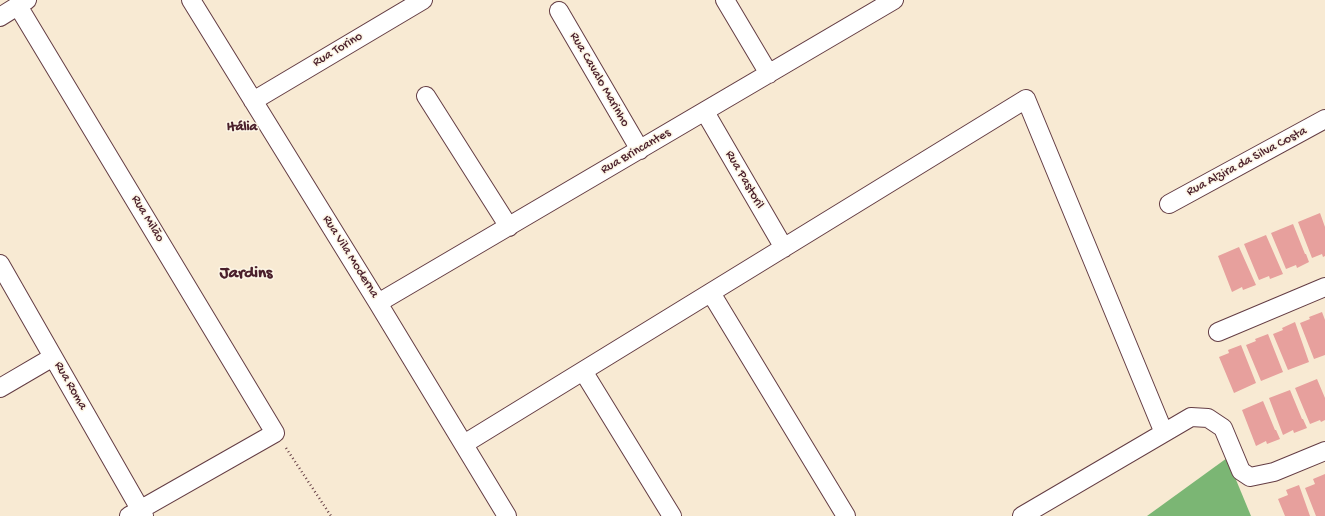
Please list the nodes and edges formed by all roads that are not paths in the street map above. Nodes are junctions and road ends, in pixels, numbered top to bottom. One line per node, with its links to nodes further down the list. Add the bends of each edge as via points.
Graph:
1 (191, 0): 10 (street, Rua Vila Moderna)
2 (423, 0): 10 (street, Rua Torino)
3 (725, 0): 8 (street)
4 (894, 0): 8 (street, Rua Brincantes)
5 (23, 3): 7 (street); 28 (street, Rua Milão, via 275,433)
6 (559, 11): 13 (street, Rua Cavalo Marinho)
7 (0, 17)
8 (769, 74): 11 (street, Rua Brincantes)
9 (426, 96): 15 (street)
10 (253, 100): 20 (street, Rua Vila Moderna)
11 (705, 112): 13 (street, Rua Brincantes); 16 (street, Rua Pastoril)
12 (1325, 119): 14 (street, Rua Alzira da Silva Costa)
13 (640, 150): 15 (street, Rua Brincantes)
14 (1168, 204)
15 (509, 227): 20 (street, Rua Brincantes)
16 (784, 248): 19 (street); 25 (street, via 1026,99)
17 (0, 264): 22 (street, Rua Roma)
18 (1325, 287): 21 (street)
19 (711, 293): 23 (street); 31 (street)
20 (378, 303): 26 (street, Rua Vila Moderna)
21 (1218, 332)
22 (53, 357): 24 (street); 28 (street, Rua Roma)
23 (583, 371): 26 (street); 30 (street)
24 (0, 388)
25 (1164, 433): 27 (street, via 1191,417 1208,418 1223,428 1241,471 1250,477 1274,472); 32 (street)
26 (464, 444): 29 (street, Rua Vila Moderna)
27 (1325, 451)
28 (137, 514)
29 (507, 516)
30 (672, 516)
31 (846, 516)
32 (1022, 516)

